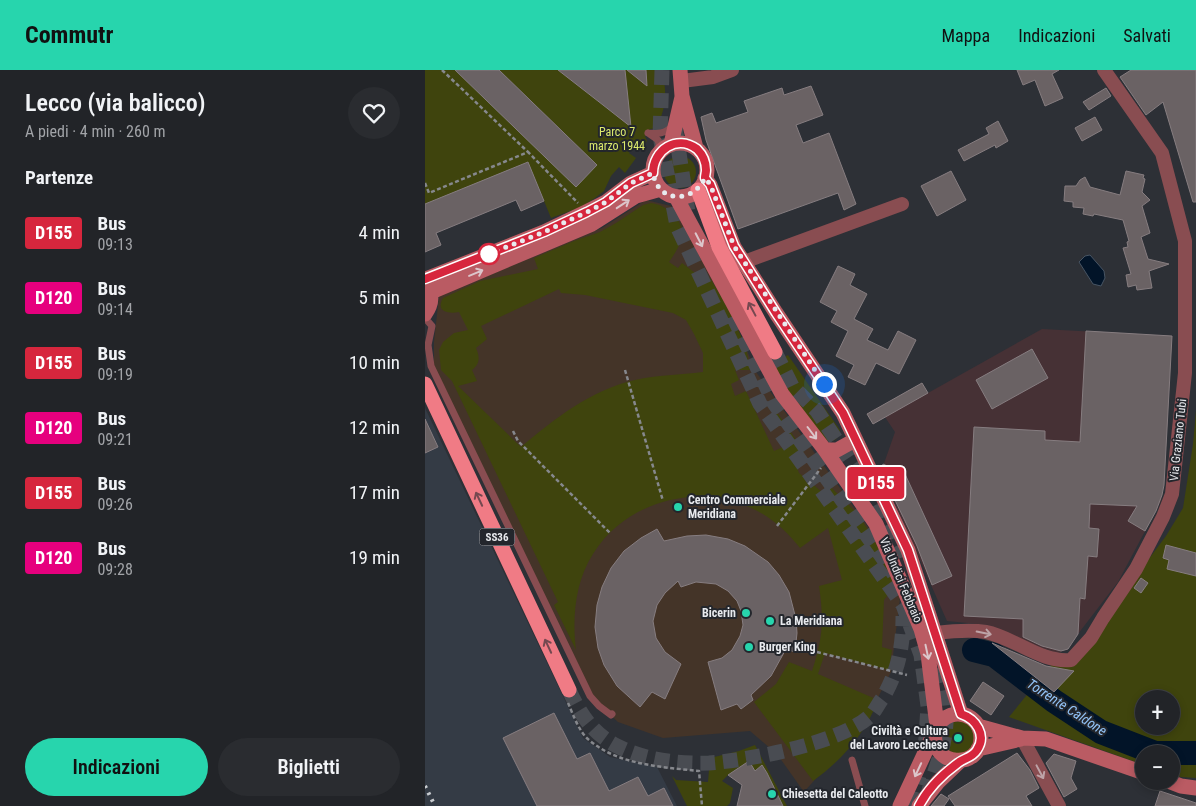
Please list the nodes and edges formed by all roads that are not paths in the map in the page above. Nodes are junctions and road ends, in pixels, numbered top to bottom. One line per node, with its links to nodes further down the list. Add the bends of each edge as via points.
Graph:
1 (732, 70): 3 (street)
2 (1104, 70): 19 (street, Via Graziano Tubi, one-way to 2, via 988,632 1054,660 1071,660 1091,638 1136,568 1172,494 1185,373 1185,241 1162,153)
3 (681, 82): 4 (street); 6 (street, Via Undici Febbraio)
4 (676, 122): 5 (street); 5 (lane, via 668,131 647,133)
5 (666, 148): 6 (street, via 679,143); 7 (street, via 654,162)
6 (696, 148): 8 (street, Via Undici Febbraio, via 706,163)
7 (653, 173): 9 (street); 13 (street, via 631,183 587,212)
8 (701, 184): 10 (street, via 690,195); 12 (street, Via Undici Febbraio, via 710,184 734,246); 15 (highway, one-way to 8, via 719,247)
9 (661, 189): 10 (street); 13 (street, one-way to 9, via 592,224 637,196)
10 (677, 196): 18 (street, Via Undici Febbraio, one-way to 18, via 782,394)
11 (902, 204): 12 (street)
12 (744, 262): 17 (street, Via Undici Febbraio, via 843,413)
13 (427, 283): 14 (street, via 432,300)
14 (425, 316): 21 (lane, via 432,326 429,337 431,366 590,696 606,713)
15 (775, 352)
16 (425, 384): 20 (highway, SS36, one-way to 16)
17 (855, 440): 18 (street, via 837,450); 19 (street, Via Undici Febbraio, via 908,550)
18 (825, 450): 24 (street, Via Undici Febbraio, one-way to 24, via 877,524 921,629)
19 (936, 632): 22 (street, Via Undici Febbraio)
20 (569, 690)
21 (613, 714)
22 (961, 714): 23 (street); 24 (street, via 947,717)
23 (978, 726): 25 (street); 26 (street, via 981,741)
24 (936, 730): 28 (street, via 935,742 941,754); 33 (street, one-way to 33)
25 (1022, 738): 26 (street); 29 (street, via 1046,739); 35 (street, one-way to 35)
26 (978, 749): 28 (street)
27 (852, 760): 32 (lane)
28 (960, 761): 34 (street, via 937,782)
29 (1135, 770)
30 (1180, 786): 31 (street)
31 (1196, 788)
32 (865, 806)
33 (900, 806)
34 (919, 806)
35 (1059, 806)

